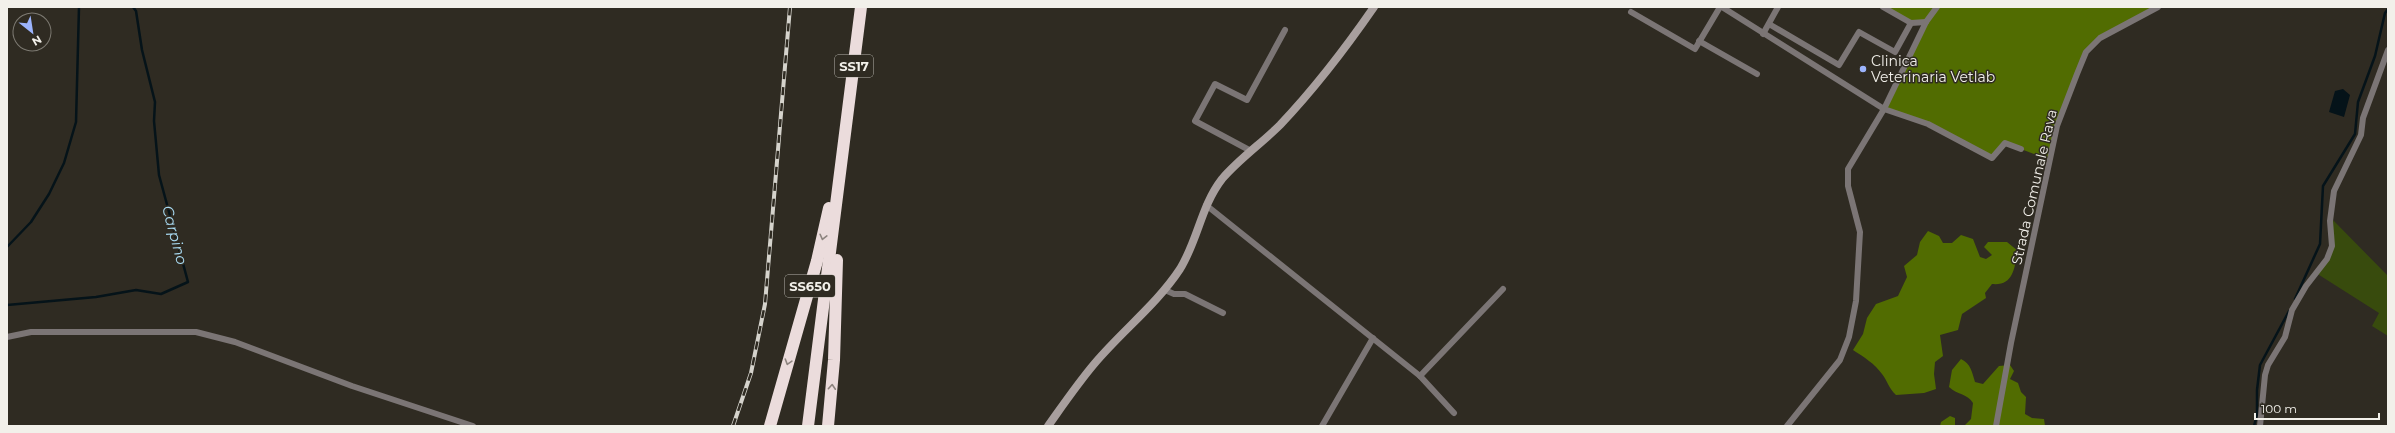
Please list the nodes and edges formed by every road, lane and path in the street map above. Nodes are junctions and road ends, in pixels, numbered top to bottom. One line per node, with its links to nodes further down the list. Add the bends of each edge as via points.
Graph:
1 (855, 7): 15 (highway)
2 (861, 7): 15 (highway, SS17)
3 (1374, 7): 22 (street, via 1345,50 1315,87)
4 (1721, 7): 14 (street); 16 (street)
5 (1778, 7): 12 (street)
6 (1883, 7): 11 (street)
7 (1937, 7): 10 (street)
8 (2158, 7): 39 (street, Strada Comunale Rava, via 2100,38 2086,52 2057,126)
9 (1631, 12): 16 (street, via 1695,49)
10 (1926, 22): 11 (street); 19 (street)
11 (1911, 23): 12 (street, via 1895,52 1859,32 1839,65)
12 (1769, 24): 14 (street)
13 (1285, 30): 22 (street, via 1247,100 1215,84 1195,121)
14 (1763, 34): 19 (street)
15 (857, 35): 20 (highway, SS17)
16 (1699, 41): 18 (street)
17 (2388, 50): 40 (street, via 2364,118 2361,135 2334,191 2330,221 2332,246 2328,259 2306,286 2292,310 2285,337 2268,365)
18 (1758, 74)
19 (1884, 110): 21 (street, via 1928,124 1992,158 2005,143); 38 (street, via 1848,169 1849,193 1860,232 1856,301 1850,337 1840,360)
20 (844, 145): 23 (highway, SS17); 33 (highway, SS650, one-way to 33, via 834,163 827,220)
21 (2021, 149)
22 (1251, 151): 24 (street, via 1223,178)
23 (839, 187): 34 (highway, SS17); 35 (highway, SS650, one-way to 23, via 834,360)
24 (1206, 205): 26 (street, via 1190,249); 29 (street)
25 (1503, 289): 30 (street)
26 (1165, 290): 27 (street, via 1174,294 1185,294); 36 (street, via 1095,364)
27 (1223, 313)
28 (7, 337): 32 (street, via 30,332 196,332 235,342 352,386)
29 (1373, 338): 30 (street); 37 (street)
30 (1420, 376): 31 (street)
31 (1454, 414)
32 (473, 426)
33 (770, 426)
34 (808, 426)
35 (828, 426)
36 (1048, 426)
37 (1322, 426)
38 (1787, 426)
39 (1996, 426)
40 (2260, 426)

